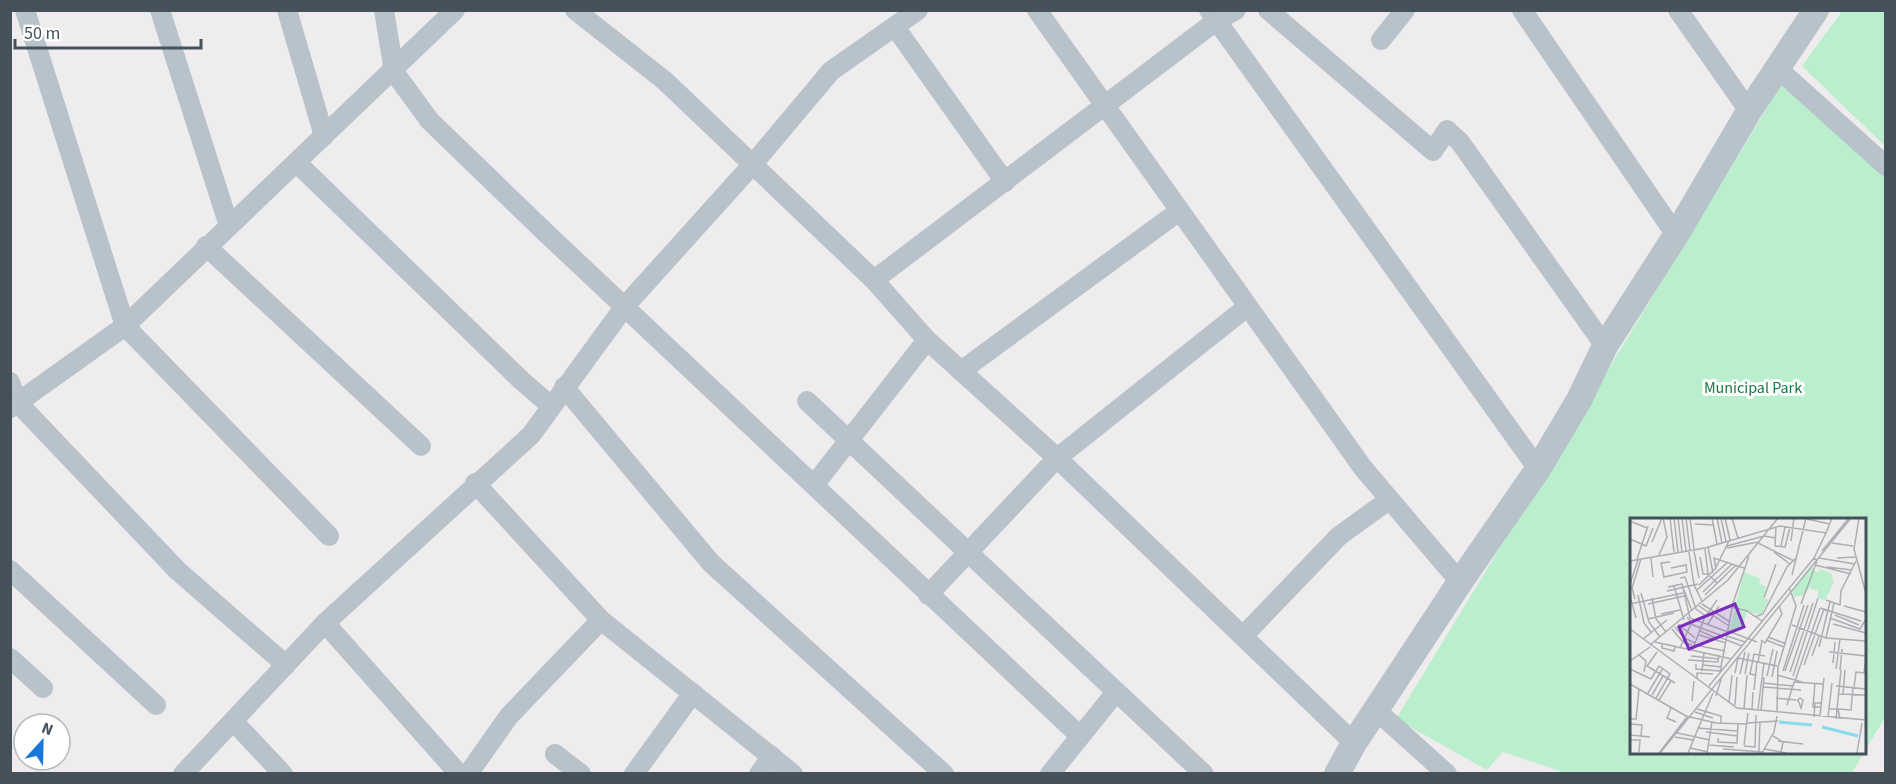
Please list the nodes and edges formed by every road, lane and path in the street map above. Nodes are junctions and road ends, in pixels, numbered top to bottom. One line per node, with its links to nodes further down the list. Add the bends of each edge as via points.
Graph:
1 (25, 10): 33 (street)
2 (160, 10): 27 (street)
3 (286, 10): 21 (street)
4 (384, 10): 18 (street)
5 (455, 10): 18 (street)
6 (575, 10): 23 (street, via 665,81)
7 (1037, 10): 19 (street)
8 (1236, 10): 14 (street)
9 (1268, 10): 35 (street, via 1432,152 1447,130 1460,142)
10 (1405, 10): 16 (street)
11 (1522, 10): 28 (street)
12 (1678, 10): 20 (street)
13 (1816, 10): 17 (street)
14 (1213, 16): 19 (street); 45 (street)
15 (905, 17): 23 (street, via 831,70); 25 (street)
16 (1381, 40)
17 (1777, 68): 20 (street); 24 (street)
18 (394, 72): 21 (street); 31 (street, via 430,121)
19 (1106, 107): 25 (street); 26 (street)
20 (1749, 111): 28 (street)
21 (324, 136): 22 (street)
22 (297, 163): 27 (street); 41 (street)
23 (753, 164): 30 (street); 31 (street)
24 (1886, 166)
25 (1005, 182): 30 (street)
26 (1178, 212): 32 (street); 36 (street)
27 (229, 226): 29 (street)
28 (1676, 235): 35 (street)
29 (206, 246): 33 (street); 43 (street)
30 (874, 280): 34 (street)
31 (625, 306): 38 (street); 47 (street)
32 (1247, 307): 44 (street); 48 (street)
33 (125, 326): 40 (street); 49 (street)
34 (927, 340): 36 (street); 42 (street)
35 (1605, 346): 45 (street)
36 (961, 371): 44 (street)
37 (10, 382): 40 (street)
38 (564, 387): 41 (street); 77 (street, via 711,563)
39 (807, 401): 42 (street)
40 (14, 405): 58 (street, via 178,571)
41 (551, 406): 46 (street, via 531,435)
42 (850, 440): 47 (street); 50 (street)
43 (421, 446)
44 (1057, 458): 50 (street); 56 (street)
45 (1538, 470): 52 (street)
46 (475, 483): 54 (street); 55 (street)
47 (814, 485): 53 (street)
48 (1389, 500): 52 (street); 56 (street, via 1339,536)
49 (329, 536)
50 (969, 551): 53 (street); 60 (street)
51 (10, 570): 62 (street)
52 (1460, 582): 63 (street)
53 (928, 595): 65 (street)
54 (601, 620): 61 (street); 72 (street, via 508,716)
55 (325, 623): 58 (street); 71 (street)
56 (1244, 635): 66 (street)
57 (10, 658): 59 (street)
58 (286, 665): 64 (street)
59 (43, 688)
60 (1116, 692): 65 (street); 79 (street)
61 (693, 693): 68 (street); 74 (street)
62 (156, 705)
63 (1377, 711): 66 (street); 81 (street)
64 (234, 722): 69 (street); 70 (street)
65 (1080, 736): 78 (street)
66 (1354, 743): 80 (street)
67 (555, 754): 73 (street)
68 (772, 756): 75 (street); 76 (street)
69 (183, 774)
70 (283, 774)
71 (459, 774)
72 (468, 774)
73 (581, 774)
74 (634, 774)
75 (759, 774)
76 (794, 774)
77 (944, 774)
78 (1050, 774)
79 (1204, 774)
80 (1337, 774)
81 (1447, 774)

